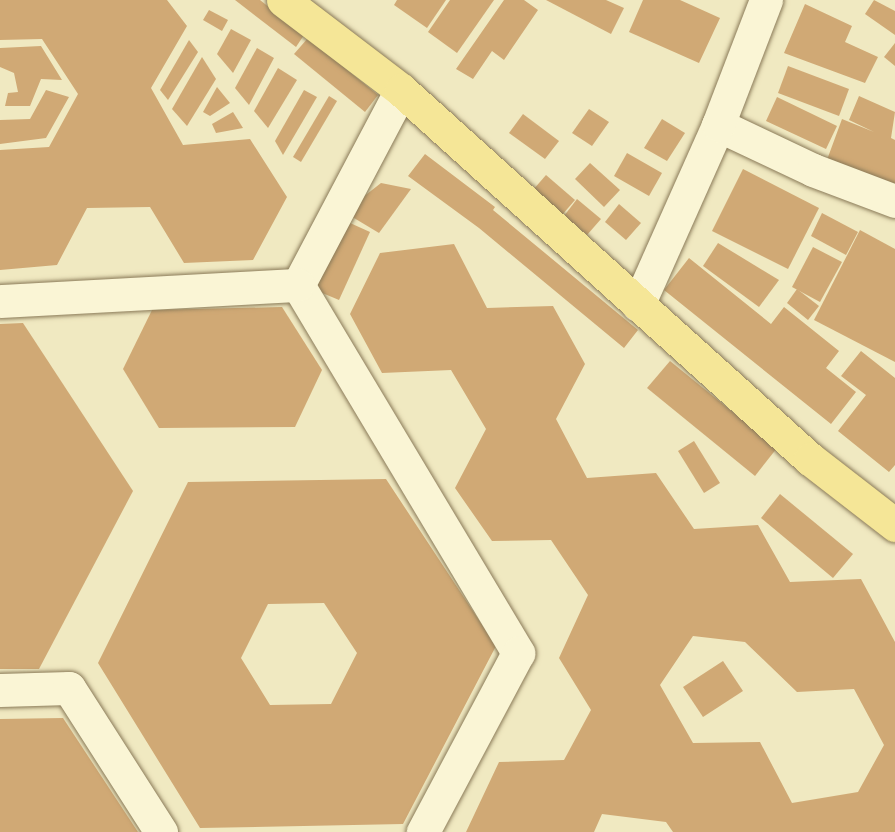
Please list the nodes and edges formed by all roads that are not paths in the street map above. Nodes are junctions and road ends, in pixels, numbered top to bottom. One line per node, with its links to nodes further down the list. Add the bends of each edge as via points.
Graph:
1 (283, 0): 3 (main road)
2 (766, 0): 4 (street)
3 (401, 90): 6 (street); 8 (main road)
4 (718, 125): 5 (street, via 813,170); 8 (street)
5 (895, 201)
6 (298, 285): 7 (street); 12 (street, via 518,653)
7 (0, 301)
8 (638, 305): 9 (main road, via 810,459)
9 (895, 525)
10 (0, 690): 11 (street, via 69,688)
11 (161, 832)
12 (423, 832)

